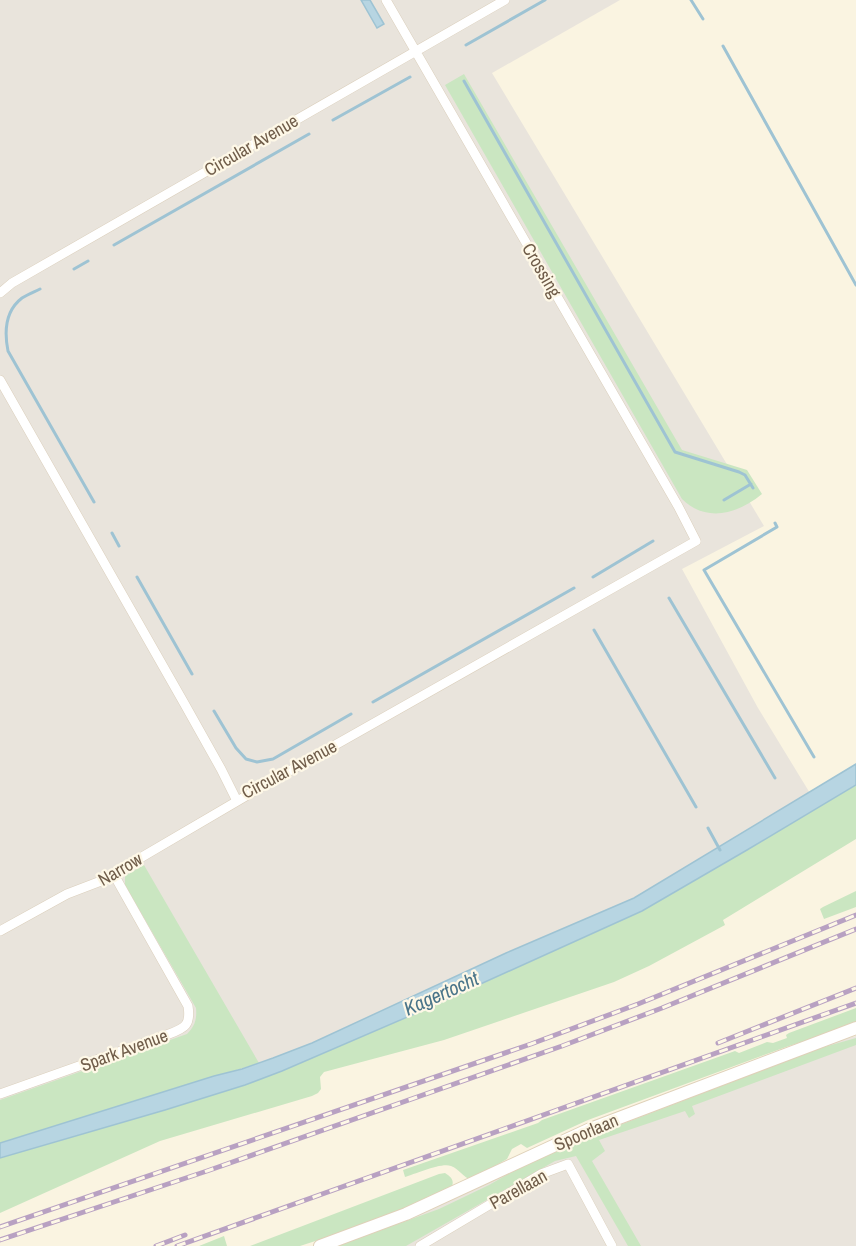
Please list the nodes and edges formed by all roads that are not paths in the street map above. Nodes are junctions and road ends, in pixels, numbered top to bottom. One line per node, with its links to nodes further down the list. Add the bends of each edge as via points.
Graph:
1 (386, 0): 3 (street, Crossing)
2 (505, 0): 3 (street, Circular Avenue)
3 (415, 51): 4 (street, Circular Avenue); 6 (street, Crossing)
4 (0, 293)
5 (0, 380): 7 (street, Circular Avenue)
6 (696, 542): 7 (street, Circular Avenue)
7 (237, 801): 8 (street, Narrow)
8 (113, 873): 9 (street, Narrow); 11 (street, Spark Avenue, via 188,1006 187,1025)
9 (0, 931)
10 (856, 1028): 12 (main road, Spoorlaan, via 590,1129 406,1214)
11 (0, 1094)
12 (320, 1246)
13 (420, 1246): 14 (street, Parellaan, via 541,1174 568,1164)
14 (611, 1246)

